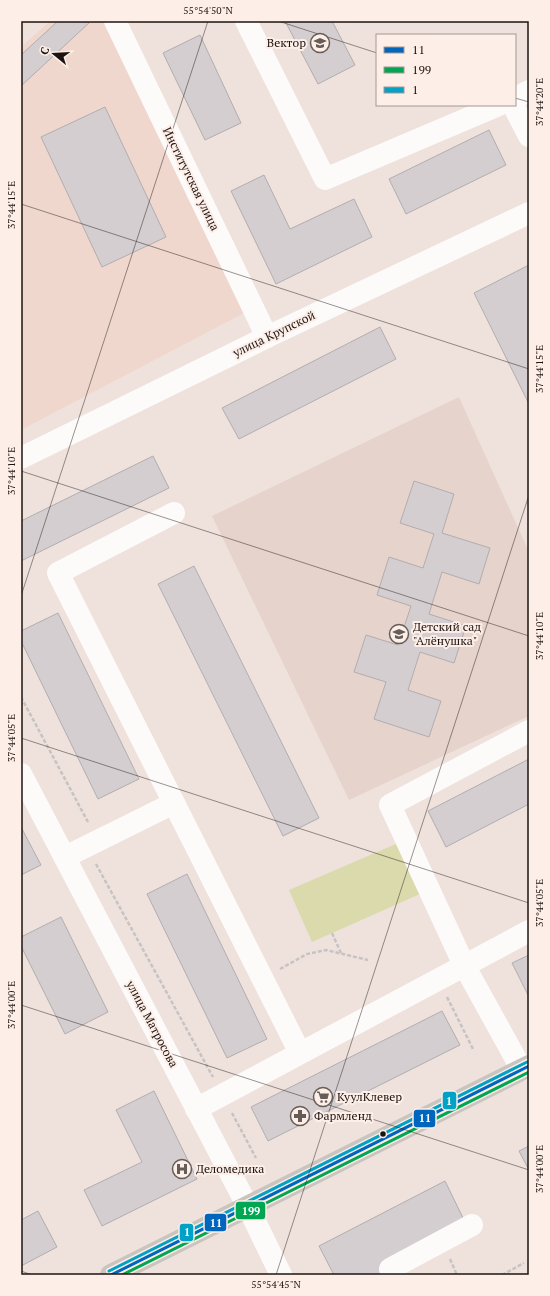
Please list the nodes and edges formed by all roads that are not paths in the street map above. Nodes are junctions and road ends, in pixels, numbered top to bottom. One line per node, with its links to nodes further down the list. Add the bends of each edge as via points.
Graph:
1 (115, 21): 9 (street, Институтская улица)
2 (246, 21): 5 (street, via 325,179)
3 (529, 91): 4 (street)
4 (516, 98)
5 (497, 106)
6 (514, 106): 7 (street)
7 (529, 136)
8 (529, 213): 9 (street, улица Крупской)
9 (267, 337): 10 (street, улица Крупской)
10 (21, 458)
11 (174, 513): 14 (street, via 58,573)
12 (529, 731): 17 (street, via 390,805)
13 (21, 774): 15 (street, улица Матросова)
14 (174, 802): 15 (street); 18 (street)
15 (64, 857): 20 (street, улица Матросова)
16 (529, 931): 17 (street)
17 (464, 965): 18 (street); 19 (street)
18 (300, 1053): 20 (street)
19 (525, 1068): 21 (main road)
20 (196, 1109): 21 (street, улица Матросова)
21 (248, 1207): 23 (main road); 24 (street, улица Матросова)
22 (472, 1225): 25 (street, via 390,1269)
23 (111, 1275)
24 (281, 1275)
25 (393, 1275)

